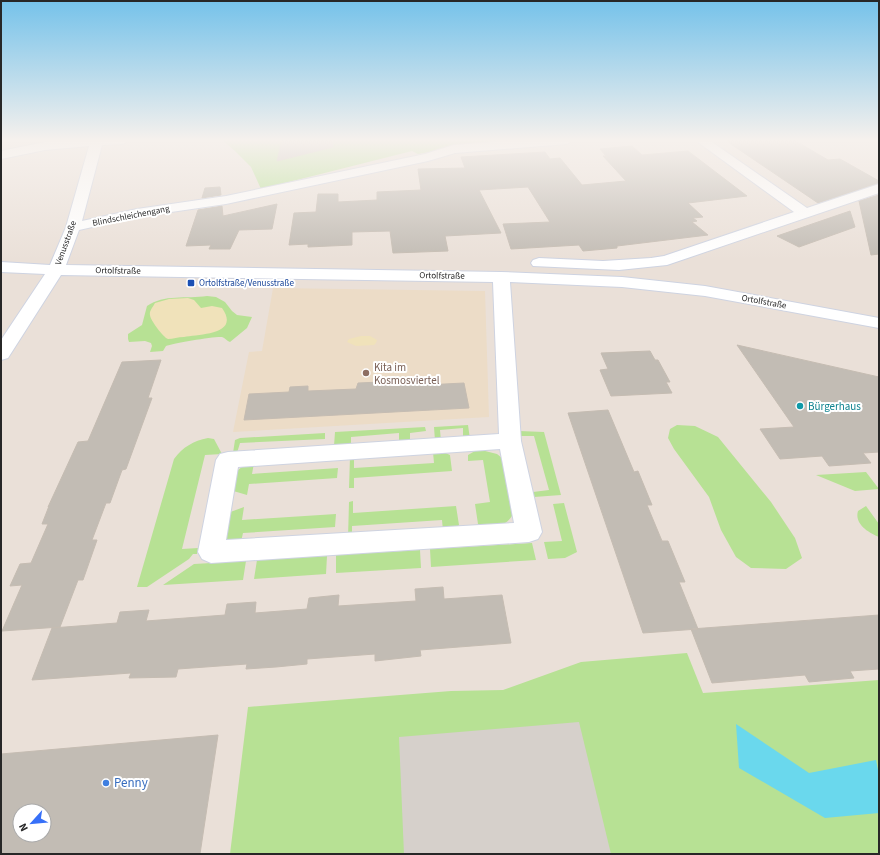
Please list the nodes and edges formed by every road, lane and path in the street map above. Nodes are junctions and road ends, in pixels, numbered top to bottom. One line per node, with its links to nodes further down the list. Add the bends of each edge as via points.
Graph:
1 (86, 180): 6 (street, Venusstraße)
2 (321, 180): 6 (street, Blindschleichengang, via 226,200 137,213)
3 (757, 180): 5 (street)
4 (879, 188): 5 (street)
5 (805, 213): 9 (street, via 650,264)
6 (73, 227): 8 (street, Venusstraße)
7 (1, 267): 8 (street, Ortolfstraße)
8 (56, 270): 10 (street, Ortolfstraße); 13 (street, Venusstraße)
9 (539, 270): 10 (street, via 181,260); 11 (street, Ortolfstraße); 12 (street, Ortolfstraße, via 705,292)
10 (167, 272): 11 (street, Ortolfstraße)
11 (501, 277): 14 (street)
12 (879, 323)
13 (1, 354)
14 (510, 441): 14 (street, via 528,532 211,552 228,460)

